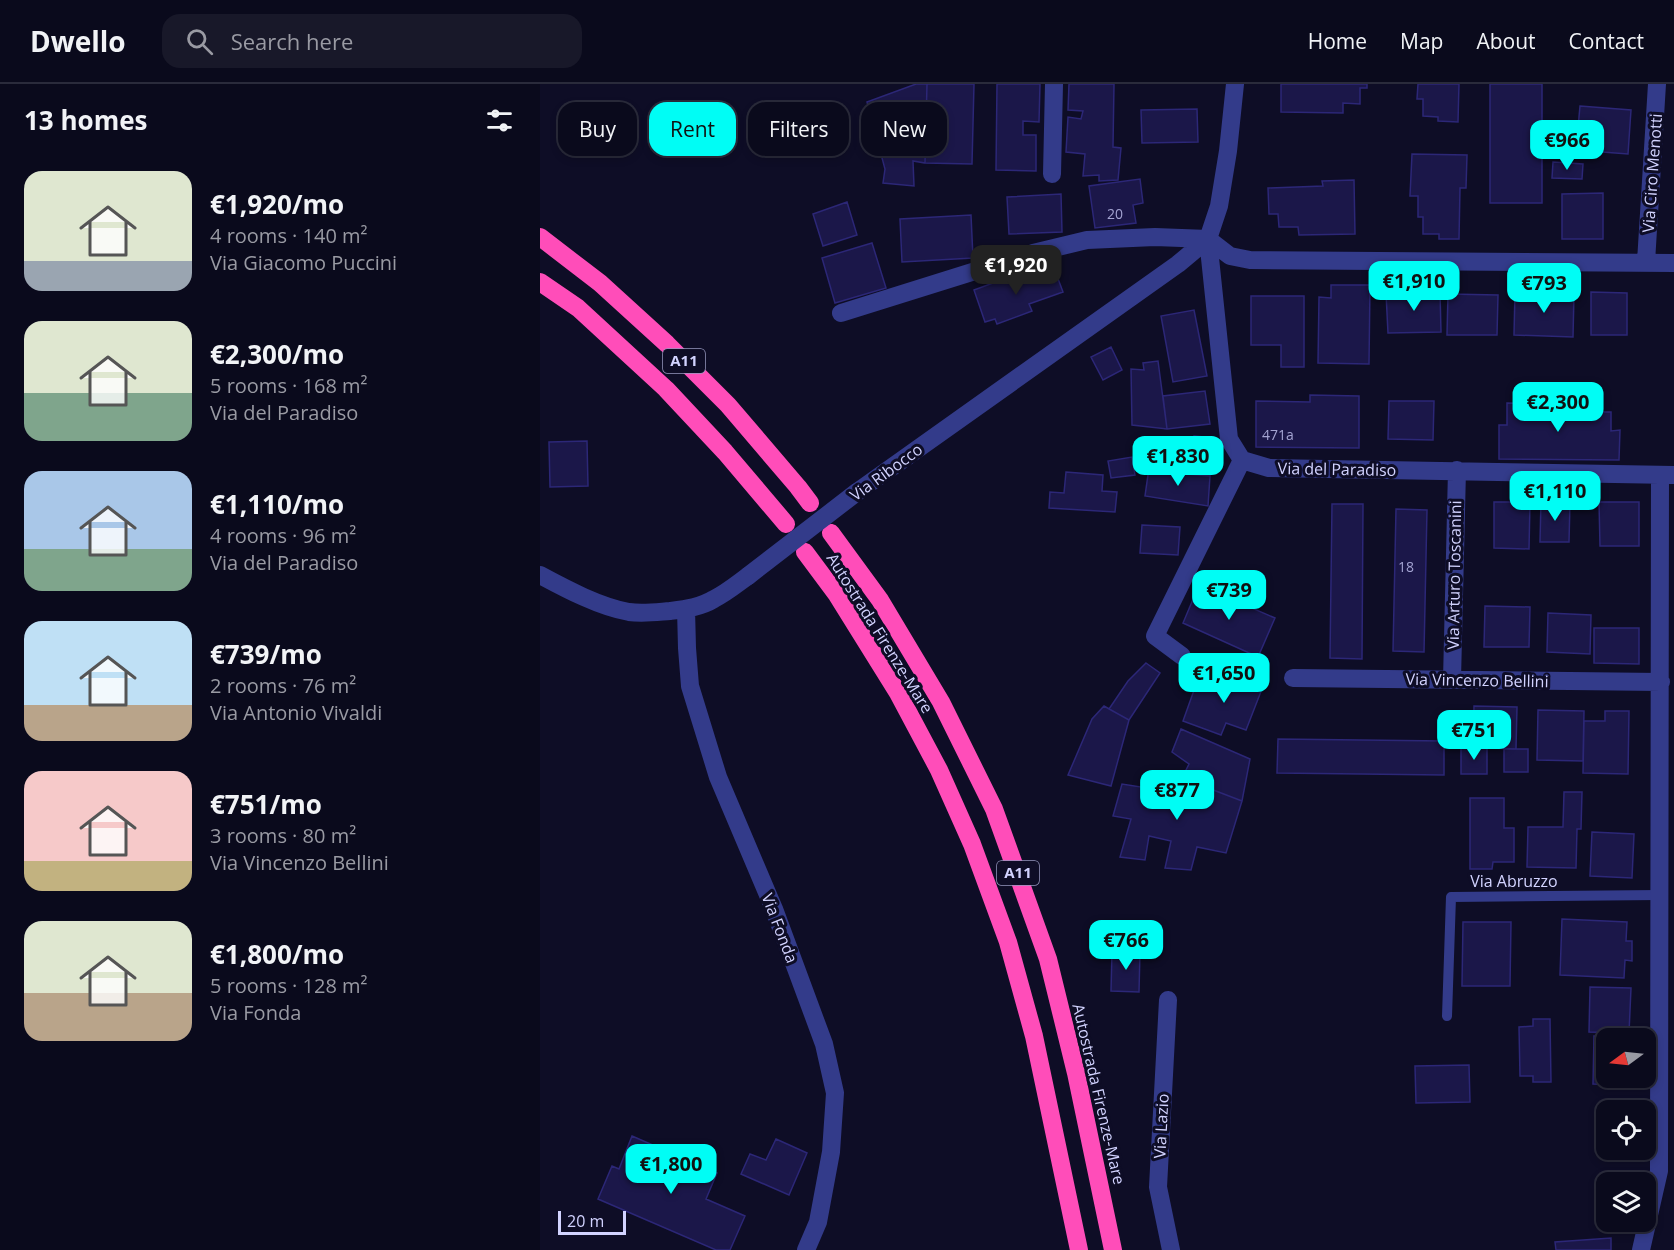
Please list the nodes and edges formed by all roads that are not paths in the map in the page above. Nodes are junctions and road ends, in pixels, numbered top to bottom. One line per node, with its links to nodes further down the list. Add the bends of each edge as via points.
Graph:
1 (1054, 84): 4 (street)
2 (1235, 84): 6 (street, via 1220,206)
3 (1658, 84): 7 (street, Via Ciro Menotti)
4 (1052, 174)
5 (540, 237): 14 (highway, A11, via 600,283 668,344 728,405)
6 (1208, 239): 7 (street, via 1230,256 1250,260); 10 (street, via 1087,240); 11 (street, via 1229,439); 19 (street, Via Ribocco, bridge, via 857,492 748,576 715,599)
7 (1646, 262): 8 (street)
8 (1674, 263)
9 (540, 282): 15 (highway, A11, via 578,308 666,389)
10 (841, 313)
11 (1242, 460): 12 (street, Via del Paradiso, via 1269,468); 20 (street, via 1155,636)
12 (1457, 471): 13 (street, Via del Paradiso); 22 (street, Via Arturo Toscanini)
13 (1667, 475): 23 (street)
14 (810, 503)
15 (786, 524)
16 (831, 533): 30 (highway, Autostrada Firenze-Mare / A11, via 880,600 934,692 994,809 1048,959)
17 (806, 552): 29 (highway, Autostrada Firenze-Mare / A11, via 898,693 972,844 1008,942 1034,1036)
18 (540, 575): 19 (street, Via Ribocco, via 627,612)
19 (686, 609): 28 (street, Via Fonda, via 693,697 718,777 774,909 824,1044 835,1093 831,1152 818,1222)
20 (1182, 656)
21 (1293, 678): 22 (street, Via Vincenzo Bellini)
22 (1452, 680): 23 (street, Via Vincenzo Bellini)
23 (1661, 682): 24 (street)
24 (1660, 895): 26 (lane, Via Abruzzo, via 1451,897); 27 (street)
25 (1168, 1000): 31 (street, Via Lazio, via 1158,1187)
26 (1447, 1016)
27 (1667, 1170): 32 (street)
28 (806, 1250)
29 (1079, 1250)
30 (1113, 1250)
31 (1171, 1250)
32 (1641, 1250)

